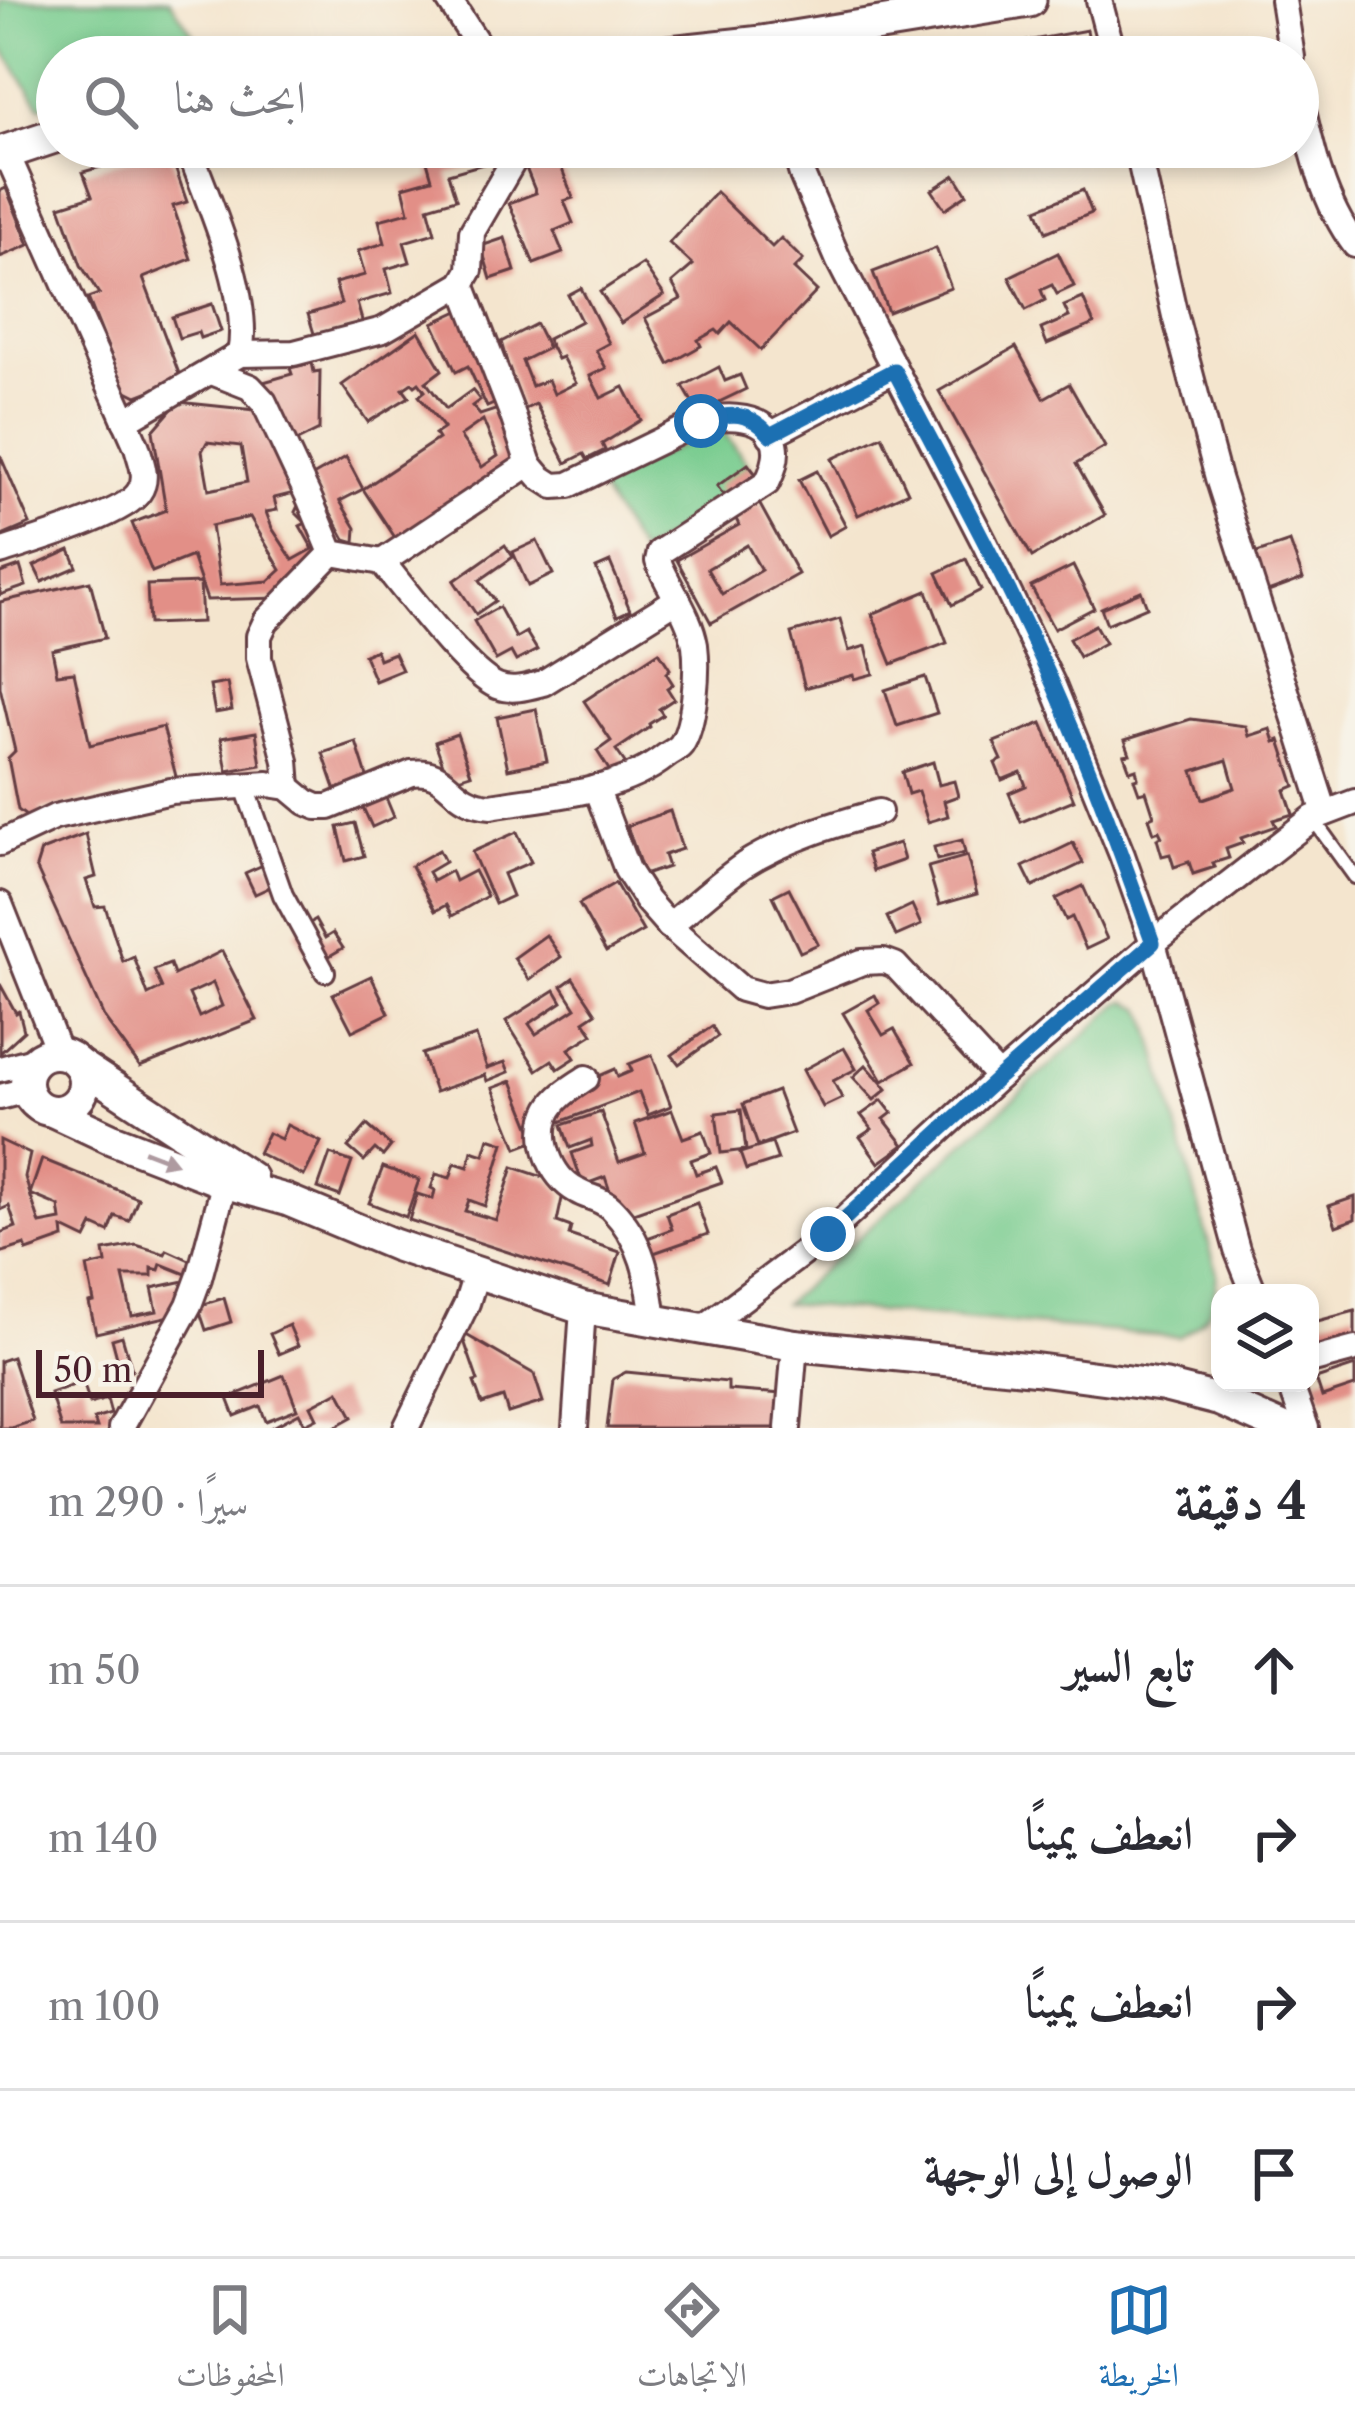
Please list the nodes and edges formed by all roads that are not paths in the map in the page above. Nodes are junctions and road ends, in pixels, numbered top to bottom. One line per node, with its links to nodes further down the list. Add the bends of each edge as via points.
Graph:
1 (449, 0): 5 (street)
2 (1029, 0): 6 (main road)
3 (1099, 0): 7 (street)
4 (1283, 0): 8 (street)
5 (472, 36)
6 (838, 36)
7 (1108, 36)
8 (1289, 36)
9 (36, 142): 10 (main road)
10 (3, 153): 21 (street)
11 (195, 168): 18 (street, via 239,300)
12 (509, 168): 17 (street, via 472,232)
13 (800, 168): 19 (street)
14 (1141, 168): 33 (street, via 1218,478)
15 (1317, 168): 16 (street)
16 (1355, 245)
17 (461, 284): 18 (street, via 383,330 294,352); 23 (street)
18 (240, 354): 20 (street)
19 (894, 370): 22 (street); 38 (street, via 1052,683)
20 (212, 372): 21 (street); 25 (street, via 264,402)
21 (125, 421): 24 (street, via 145,476 136,497)
22 (770, 435): 23 (street, via 758,421 724,415 569,485 554,485); 27 (street, via 776,465 766,483 660,552)
23 (529, 464): 26 (street)
24 (0, 552)
25 (332, 554): 26 (street); 29 (street, via 259,636)
26 (382, 562): 27 (street, via 471,667 518,690 543,683)
27 (678, 599): 30 (street, via 695,644 681,745 648,770)
28 (245, 787): 29 (street); 34 (street, via 148,796 56,818); 39 (street, via 283,896)
29 (288, 787): 30 (street, via 328,808 425,772 473,805)
30 (596, 788): 37 (street, via 627,870)
31 (1355, 802): 33 (street)
32 (879, 812): 37 (street, via 743,866)
33 (1319, 816): 35 (lane); 38 (street)
34 (0, 843)
35 (1355, 878)
36 (0, 904): 40 (street)
37 (669, 926): 41 (street, via 741,989 763,995 862,962 896,965)
38 (1153, 943): 41 (street); 45 (street)
39 (325, 972)
40 (58, 1058): 43 (street, via 26,1079); 43 (street, via 83,1074 74,1105 63,1110); 44 (street)
41 (999, 1077): 51 (street, via 828,1234)
42 (586, 1078): 50 (street, via 551,1106 546,1151 558,1174 609,1206 633,1238)
43 (19, 1094): 44 (street, one-way to 44, via 112,1139)
44 (226, 1174): 46 (street); 58 (street, via 189,1305)
45 (1237, 1250): 47 (street); 48 (street)
46 (476, 1274): 49 (street); 59 (street)
47 (1235, 1284)
48 (1251, 1284)
49 (583, 1307): 50 (street); 60 (street)
50 (654, 1321): 51 (street)
51 (702, 1328): 52 (street)
52 (795, 1345): 55 (street); 61 (street)
53 (1355, 1349): 54 (street)
54 (1319, 1359)
55 (1211, 1390)
56 (1224, 1392): 62 (street)
57 (1293, 1392): 63 (street)
58 (122, 1428)
59 (406, 1428)
60 (575, 1428)
61 (788, 1428)
62 (1282, 1428)
63 (1306, 1428)

